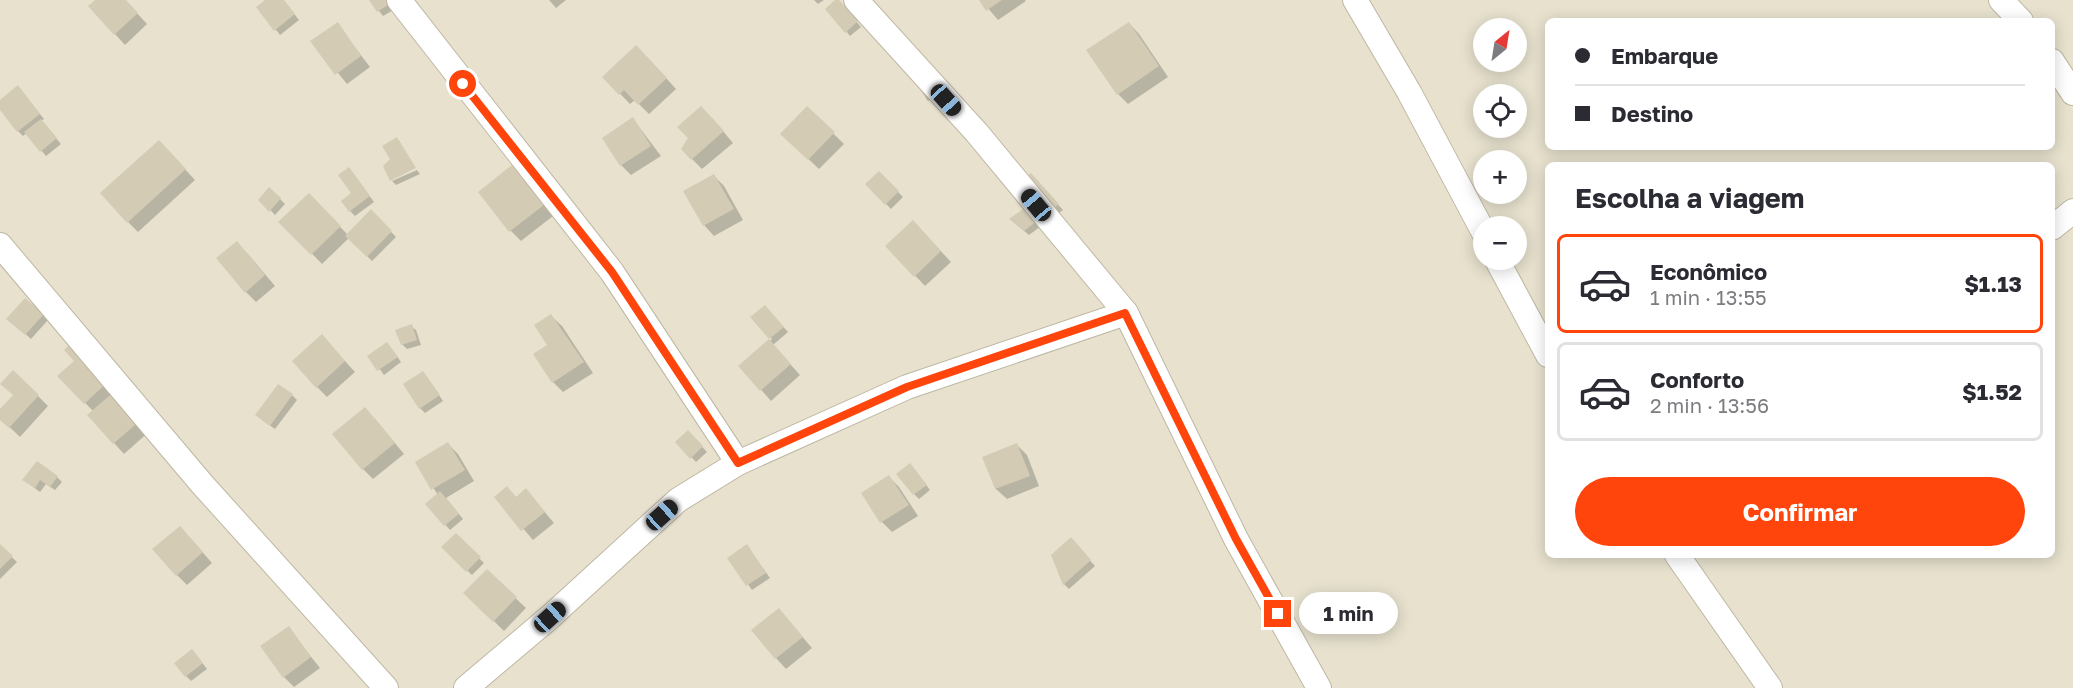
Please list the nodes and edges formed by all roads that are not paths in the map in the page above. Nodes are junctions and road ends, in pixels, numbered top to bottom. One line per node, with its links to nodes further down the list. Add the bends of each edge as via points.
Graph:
1 (399, 0): 15 (street, via 612,272)
2 (856, 0): 13 (street, via 976,133)
3 (1355, 0): 9 (street)
4 (2001, 0): 5 (street)
5 (2018, 18)
6 (2055, 66): 7 (street)
7 (2073, 93)
8 (2073, 211): 10 (street)
9 (1475, 216)
10 (2055, 226)
11 (0, 245): 17 (street, via 201,484)
12 (1502, 270): 14 (street)
13 (1125, 313): 15 (street, via 907,387); 19 (street, via 1236,539)
14 (1545, 350)
15 (738, 463): 18 (street, via 678,500)
16 (1679, 558): 20 (street)
17 (386, 688)
18 (466, 688)
19 (1319, 688)
20 (1770, 688)

